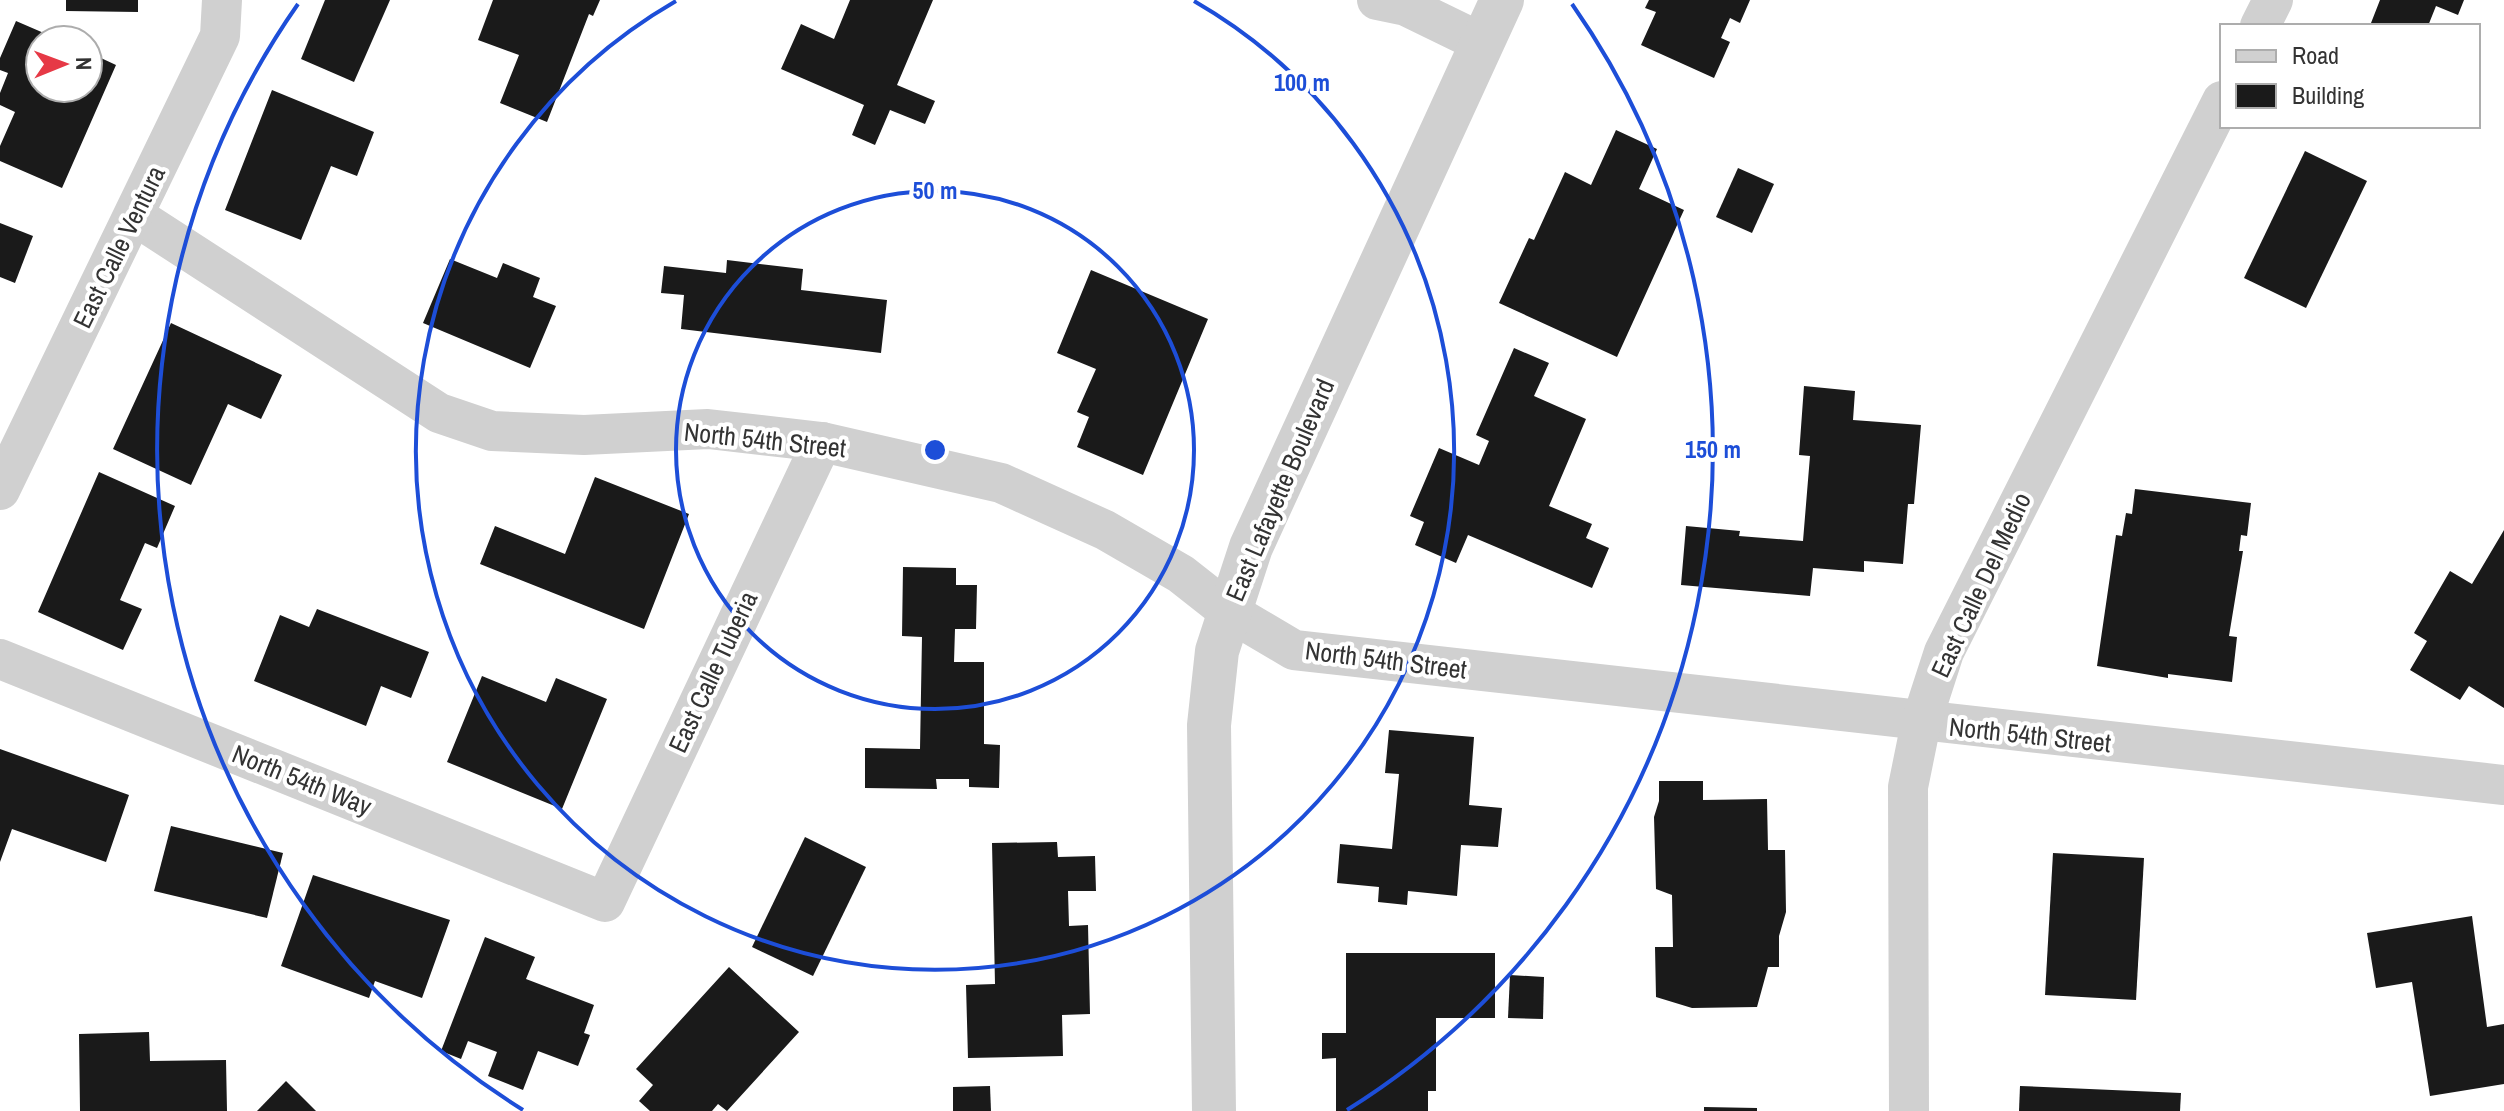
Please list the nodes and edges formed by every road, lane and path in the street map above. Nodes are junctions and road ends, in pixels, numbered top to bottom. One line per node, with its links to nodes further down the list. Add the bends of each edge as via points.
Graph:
1 (222, 0): 8 (street, East Calle Ventura, via 220,36)
2 (1377, 0): 6 (street, via 1406,6)
3 (1502, 0): 6 (street, East Lafayette Boulevard)
4 (2273, 0): 5 (street)
5 (2261, 24)
6 (1482, 43): 11 (street, East Lafayette Boulevard, via 1251,547)
7 (2220, 105): 13 (street, East Calle Del Medio, via 1944,652)
8 (135, 216): 9 (street, North 54th Street, via 439,413 492,431 584,435 708,429); 10 (street, East Calle Ventura)
9 (822, 442): 11 (street, North 54th Street, via 1001,483 1105,530 1181,574); 15 (street, East Calle Tuberia)
10 (0, 490)
11 (1228, 611): 13 (street, North 54th Street, via 1294,650); 16 (street, East Lafayette Boulevard, via 1217,651 1209,725)
12 (0, 659): 15 (street, North 54th Way)
13 (1921, 723): 14 (street, North 54th Street); 17 (street, East Calle Del Medio, via 1908,787)
14 (2504, 785)
15 (605, 902)
16 (1214, 1111)
17 (1909, 1111)

